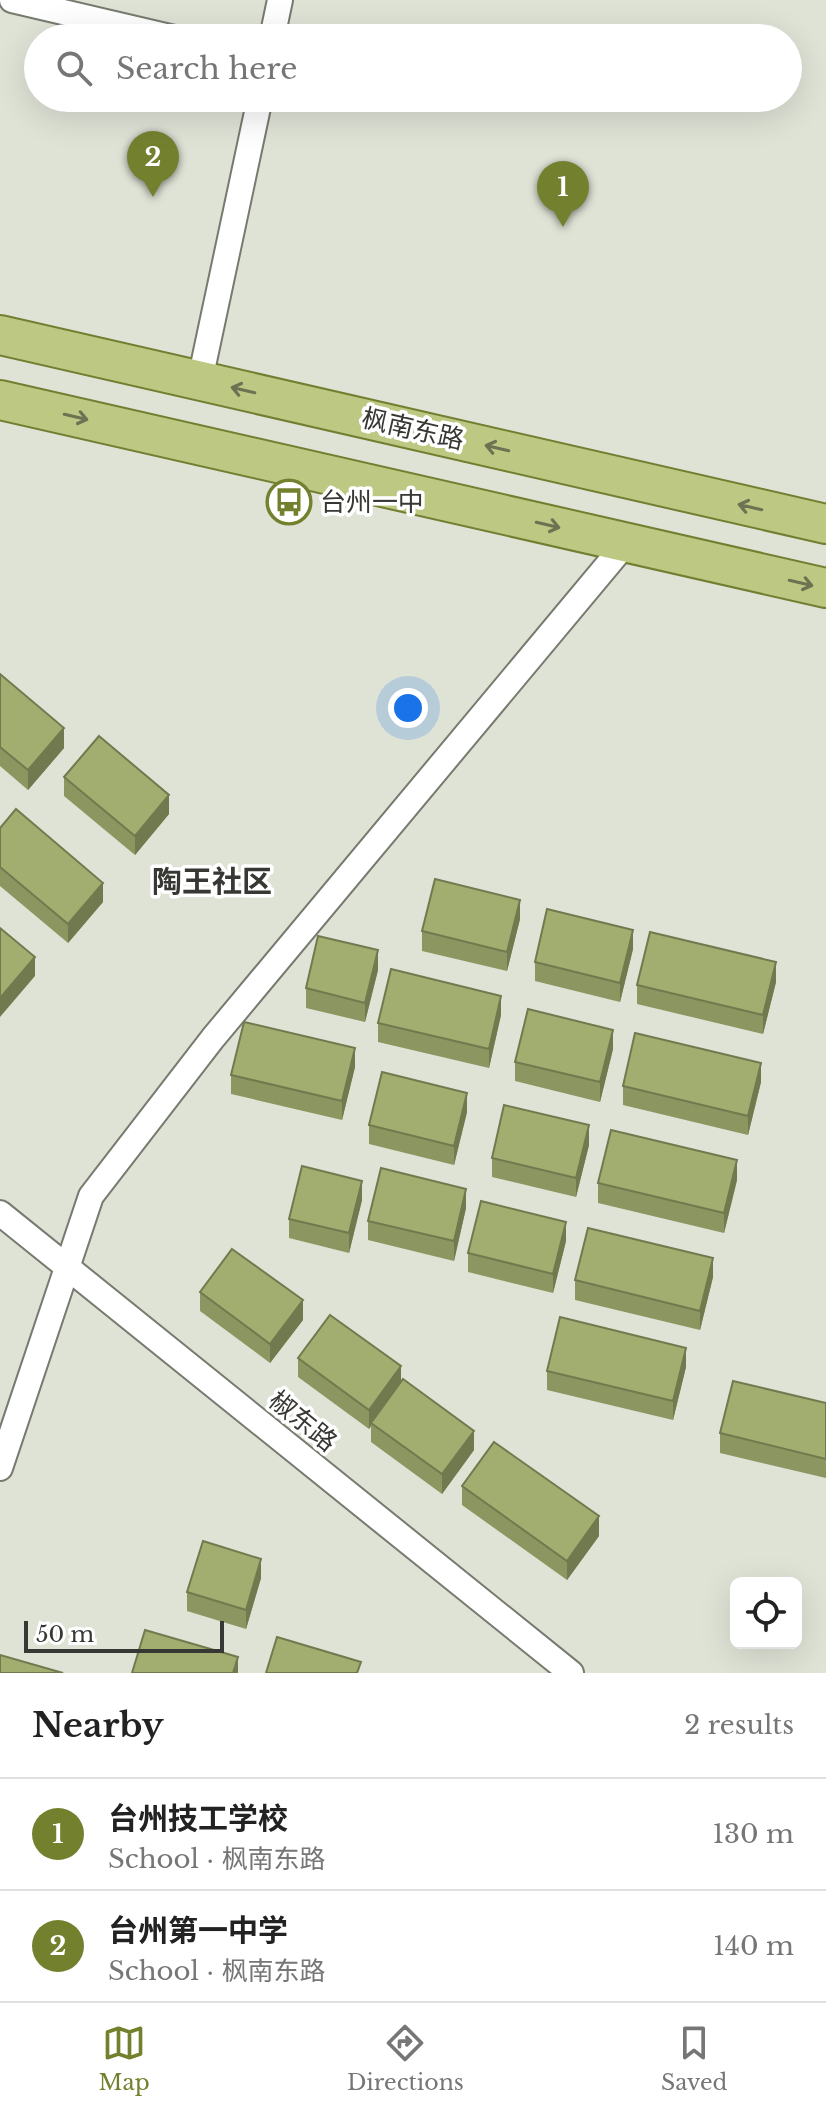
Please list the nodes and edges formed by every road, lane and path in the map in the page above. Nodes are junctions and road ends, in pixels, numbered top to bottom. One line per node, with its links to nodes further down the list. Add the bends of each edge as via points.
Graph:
1 (12, 0): 3 (street)
2 (280, 0): 4 (street)
3 (114, 24)
4 (275, 24)
5 (257, 112): 7 (street)
6 (0, 335): 7 (main road, 枫南东路)
7 (200, 380): 9 (main road, 枫南东路, one-way to 7)
8 (0, 400): 10 (main road, one-way to 10)
9 (826, 524)
10 (626, 543): 11 (main road, one-way to 11); 13 (street, via 213,1038 91,1196)
11 (826, 588)
12 (0, 1213): 13 (street, 椒东路)
13 (67, 1267): 14 (street); 15 (street, 椒东路)
14 (0, 1468)
15 (571, 1673)

